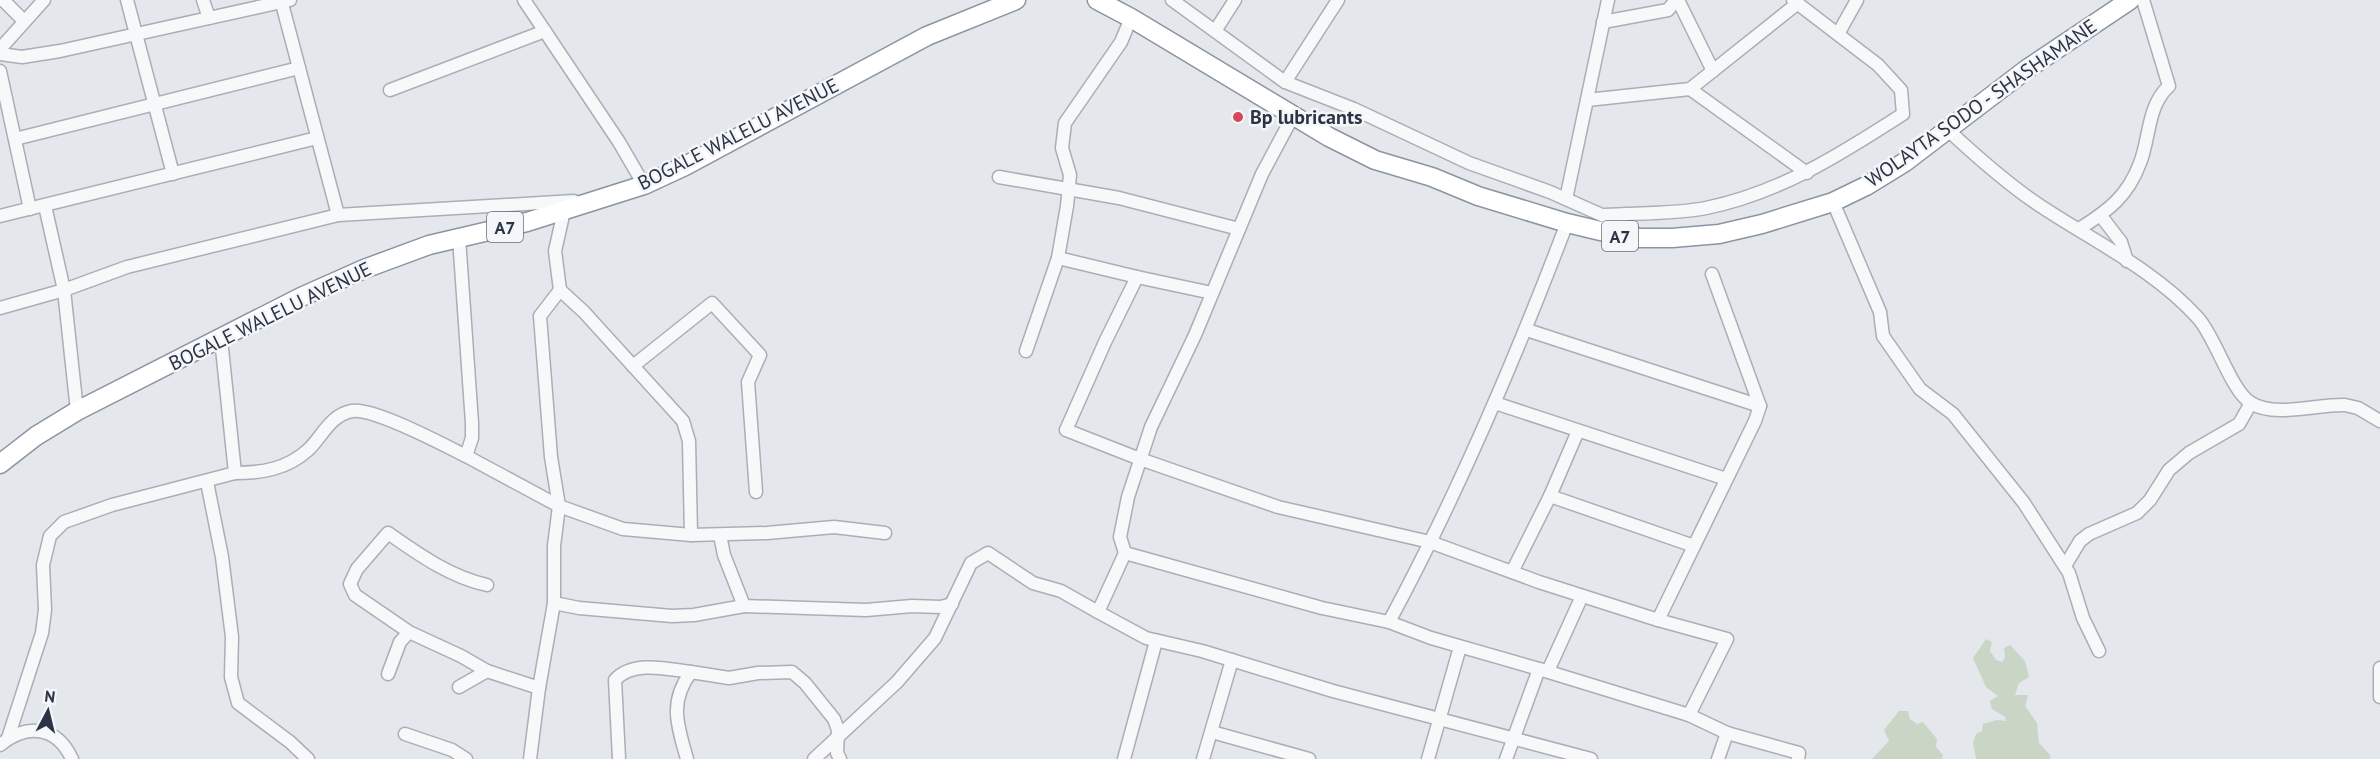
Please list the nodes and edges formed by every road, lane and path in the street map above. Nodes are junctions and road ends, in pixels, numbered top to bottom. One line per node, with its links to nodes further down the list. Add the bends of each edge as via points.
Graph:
1 (3, 0): 20 (street)
2 (44, 0): 20 (street)
3 (127, 0): 24 (street)
4 (203, 0): 18 (street)
5 (524, 0): 22 (street)
6 (1097, 0): 19 (highway, WOLAYTA SODO - SHASHAMANE / A7)
7 (1172, 0): 23 (street)
8 (1235, 0): 23 (street)
9 (1338, 0): 31 (street)
10 (1608, 0): 21 (street)
11 (1677, 0): 21 (street, via 1668,10); 29 (street)
12 (1857, 0): 25 (street)
13 (2130, 0): 37 (highway, WOLAYTA SODO - SHASHAMANE / A7, via 2027,69)
14 (2143, 0): 54 (street, via 2169,86 2162,92 2147,129 2141,162 2123,197)
15 (284, 1): 18 (street); 28 (street)
16 (1013, 1): 43 (highway, BOGALE WALELU AVENUE / A7, via 927,36)
17 (1796, 2): 25 (street); 29 (street)
18 (208, 18): 24 (street)
19 (1131, 18): 36 (highway, WOLAYTA SODO - SHASHAMANE / A7); 44 (street, via 1121,42 1065,123 1062,148 1070,175)
20 (24, 21): 26 (street)
21 (1603, 22): 34 (street)
22 (545, 31): 33 (street); 43 (street)
23 (1215, 31): 31 (street)
24 (136, 34): 27 (street, via 22,57); 35 (street)
25 (1838, 34): 40 (street, via 1878,65 1901,90 1903,114)
26 (0, 49)
27 (0, 54)
28 (299, 68): 35 (street); 38 (street)
29 (1713, 70): 32 (street)
30 (0, 71): 39 (street)
31 (1285, 82): 46 (street, via 1354,109 1468,163)
32 (1690, 89): 34 (street); 40 (street)
33 (390, 90)
34 (1587, 100): 46 (street)
35 (155, 105): 39 (street); 41 (street)
36 (1293, 116): 55 (highway, WOLAYTA SODO - SHASHAMANE / A7, via 1375,160); 56 (street)
37 (1948, 130): 47 (highway, WOLAYTA SODO - SHASHAMANE / A7, via 1905,162); 57 (street, via 2038,205)
38 (317, 138): 41 (street); 51 (street)
39 (15, 139): 49 (street)
40 (1807, 173): 53 (street, via 1770,190 1704,209)
41 (173, 174): 48 (street)
42 (999, 177): 44 (street)
43 (644, 185): 45 (highway, BOGALE WALELU AVENUE / A7)
44 (1069, 189): 56 (street); 60 (street)
45 (599, 199): 50 (highway, BOGALE WALELU AVENUE / A7); 51 (street)
46 (1566, 200): 53 (street)
47 (1833, 202): 59 (highway, WOLAYTA SODO - SHASHAMANE / A7, via 1719,234); 93 (street, via 1880,312 1883,336 1920,389 1953,414 2024,502)
48 (45, 206): 49 (street); 64 (street)
49 (30, 208): 52 (street)
50 (564, 211): 58 (highway, BOGALE WALELU AVENUE / A7); 65 (street, via 555,251)
51 (338, 215): 64 (street, via 127,267)
52 (0, 216)
53 (1600, 216): 59 (street)
54 (2101, 216): 57 (street); 61 (street, via 2121,242)
55 (1567, 223): 59 (highway, WOLAYTA SODO - SHASHAMANE / A7); 68 (street)
56 (1239, 229): 66 (street)
57 (2079, 229): 61 (street)
58 (459, 238): 69 (highway, BOGALE WALELU AVENUE / A7, via 364,269); 78 (street, via 472,423)
59 (1643, 238)
60 (1058, 258): 63 (street); 70 (street)
61 (2127, 261): 73 (street, via 2165,286 2200,320 2239,390)
62 (1712, 274): 74 (street)
63 (1137, 277): 66 (street); 79 (street, via 1066,430)
64 (64, 290): 67 (street); 75 (street)
65 (560, 290): 71 (street); 86 (street, via 540,316 551,457)
66 (1212, 293): 79 (street)
67 (0, 308)
68 (1527, 330): 72 (street); 74 (street)
69 (221, 339): 75 (highway, BOGALE WALELU AVENUE / A7); 81 (street)
70 (1026, 351)
71 (633, 366): 84 (street, via 712,303 760,355 748,382); 88 (street, via 683,421 689,441)
72 (1495, 403): 77 (street); 90 (street)
73 (2251, 403): 76 (street, via 2270,409 2346,405); 93 (street, via 2239,424 2189,453 2169,471 2137,513 2089,534)
74 (1760, 406): 82 (street)
75 (77, 411): 80 (highway, BOGALE WALELU AVENUE / A7)
76 (2380, 421)
77 (1578, 430): 82 (street); 85 (street)
78 (466, 456): 81 (street, via 373,413 352,411 337,418 308,450 284,466 260,473); 86 (street)
79 (1140, 459): 90 (street, via 1278,507); 92 (street, via 1120,537)
80 (0, 464)
81 (236, 473): 83 (street)
82 (1726, 479): 91 (street)
83 (207, 482): 123 (street, via 112,505 64,522 50,536 44,565 42,633); 125 (street, via 222,557 232,637 231,677 238,703)
84 (756, 492)
85 (1550, 496): 91 (street); 94 (street)
86 (559, 506): 88 (street, via 623,529); 97 (street)
87 (885, 533): 89 (street, via 834,527)
88 (691, 535): 89 (street)
89 (720, 535): 99 (street)
90 (1430, 542): 94 (street); 102 (street)
91 (1694, 546): 101 (street)
92 (1125, 553): 100 (street); 102 (street, via 1322,608)
93 (2064, 566): 106 (street)
94 (1512, 572): 96 (street)
95 (487, 585): 103 (street, via 457,575 388,533 357,569 350,584 355,595)
96 (1581, 596): 101 (street); 109 (street)
97 (554, 603): 99 (street, via 672,616); 114 (street)
98 (952, 604): 99 (street, via 866,610); 100 (street, via 971,563 988,553 1033,583 1061,591); 122 (street, via 935,638 897,682)
99 (744, 606)
100 (1098, 612): 104 (street, via 1135,634)
101 (1658, 620): 116 (street, via 1727,639)
102 (1389, 622): 105 (street)
103 (410, 632): 110 (street); 112 (street, via 400,642)
104 (1156, 641): 107 (street); 132 (street)
105 (1460, 646): 109 (street); 117 (street)
106 (2099, 651)
107 (1232, 660): 117 (street); 118 (street)
108 (2380, 668): 115 (street)
109 (1544, 670): 116 (street); 121 (street)
110 (487, 671): 113 (street); 114 (street)
111 (691, 672): 122 (street, via 729,678 792,672 834,719); 128 (street, via 641,668 623,672 615,680); 129 (street, via 680,687 677,713)
112 (388, 674)
113 (459, 687)
114 (539, 688): 127 (street)
115 (2380, 697)
116 (1689, 716): 119 (street)
117 (1438, 719): 121 (street); 135 (street)
118 (1212, 732): 133 (street); 134 (street)
119 (1727, 733): 138 (street); 139 (street, via 1799,753)
120 (405, 734): 126 (street, via 452,750)
121 (1513, 738): 136 (street); 137 (street)
122 (837, 740): 130 (street); 131 (street)
123 (4, 742): 124 (street, via 22,732 43,732 66,745)
124 (72, 759)
125 (308, 759)
126 (466, 759)
127 (530, 759)
128 (619, 759)
129 (687, 759)
130 (814, 759)
131 (840, 759)
132 (1124, 759)
133 (1203, 759)
134 (1309, 759)
135 (1428, 759)
136 (1506, 759)
137 (1591, 759)
138 (1718, 759)
139 (1798, 759)

